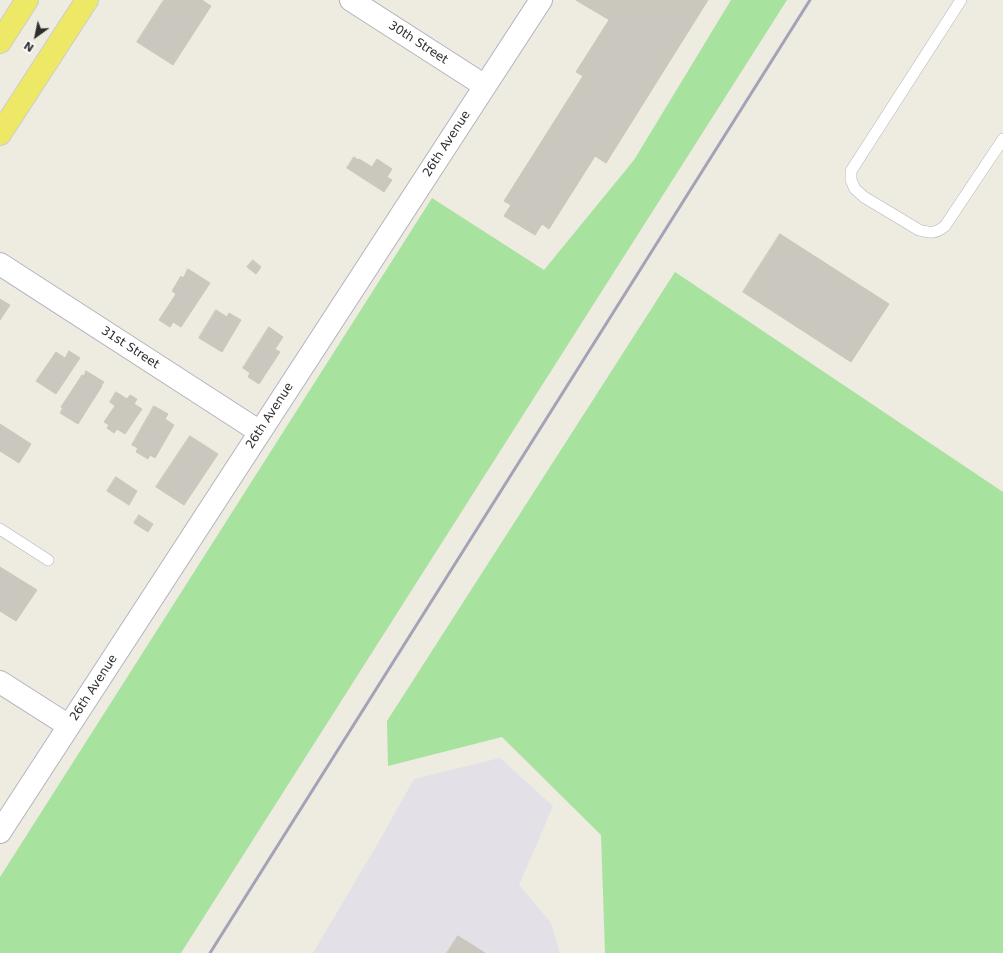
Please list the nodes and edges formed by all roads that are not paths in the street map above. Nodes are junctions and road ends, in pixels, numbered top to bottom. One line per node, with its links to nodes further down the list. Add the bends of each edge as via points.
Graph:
1 (27, 0): 6 (main road)
2 (87, 0): 8 (main road)
3 (351, 0): 7 (street, 30th Street)
4 (541, 0): 7 (street, 26th Avenue)
5 (961, 0): 9 (lane, via 851,171 851,180 855,189 864,197 919,230 938,232 945,226)
6 (3, 31)
7 (485, 86): 11 (street, 26th Avenue)
8 (0, 134)
9 (1003, 139)
10 (0, 264): 11 (street, 31st Street)
11 (260, 432): 15 (street, 26th Avenue)
12 (0, 529): 13 (lane)
13 (48, 560)
14 (0, 682): 15 (street)
15 (69, 726): 16 (street, 26th Avenue)
16 (0, 832)

